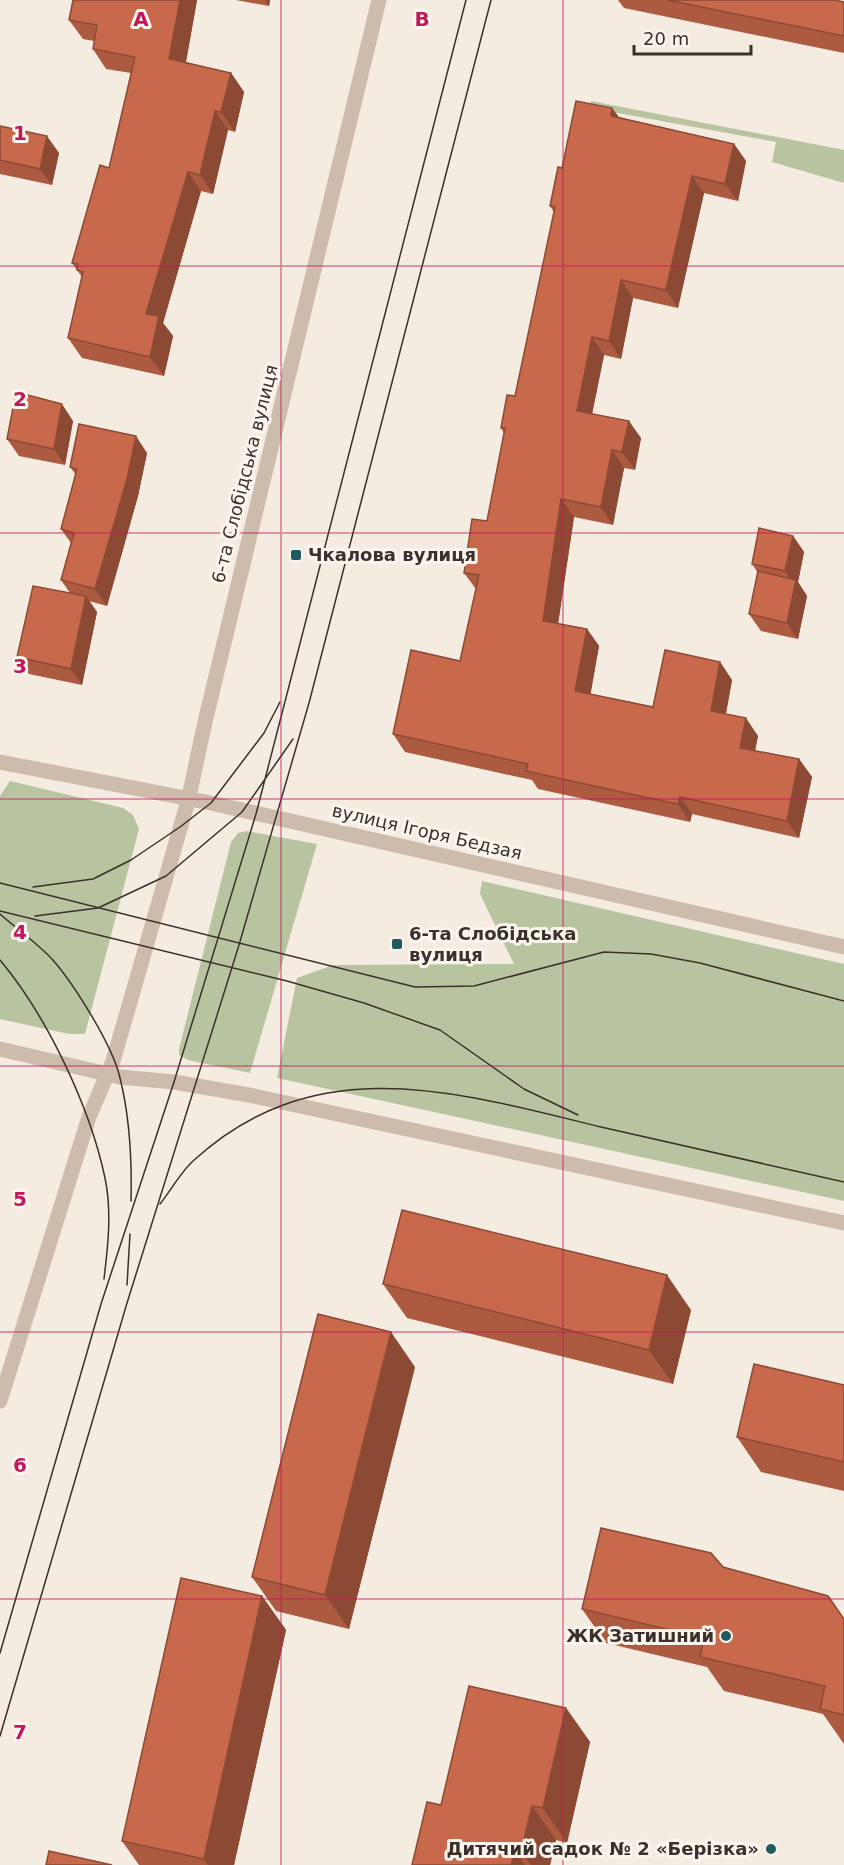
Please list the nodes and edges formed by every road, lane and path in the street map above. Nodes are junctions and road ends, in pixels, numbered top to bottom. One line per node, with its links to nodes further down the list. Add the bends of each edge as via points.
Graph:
1 (379, 0): 3 (street, 6-та Слобідська вулиця)
2 (0, 762): 3 (street, вулиця Ігоря Бедзая)
3 (188, 801): 4 (street, вулиця Ігоря Бедзая, via 211,803); 6 (street, 6-та Слобідська вулиця)
4 (844, 947)
5 (0, 1049): 6 (street)
6 (108, 1074): 7 (street, via 249,1095); 8 (street, 6-та Слобідська вулиця, via 89,1117)
7 (844, 1223)
8 (0, 1401)

